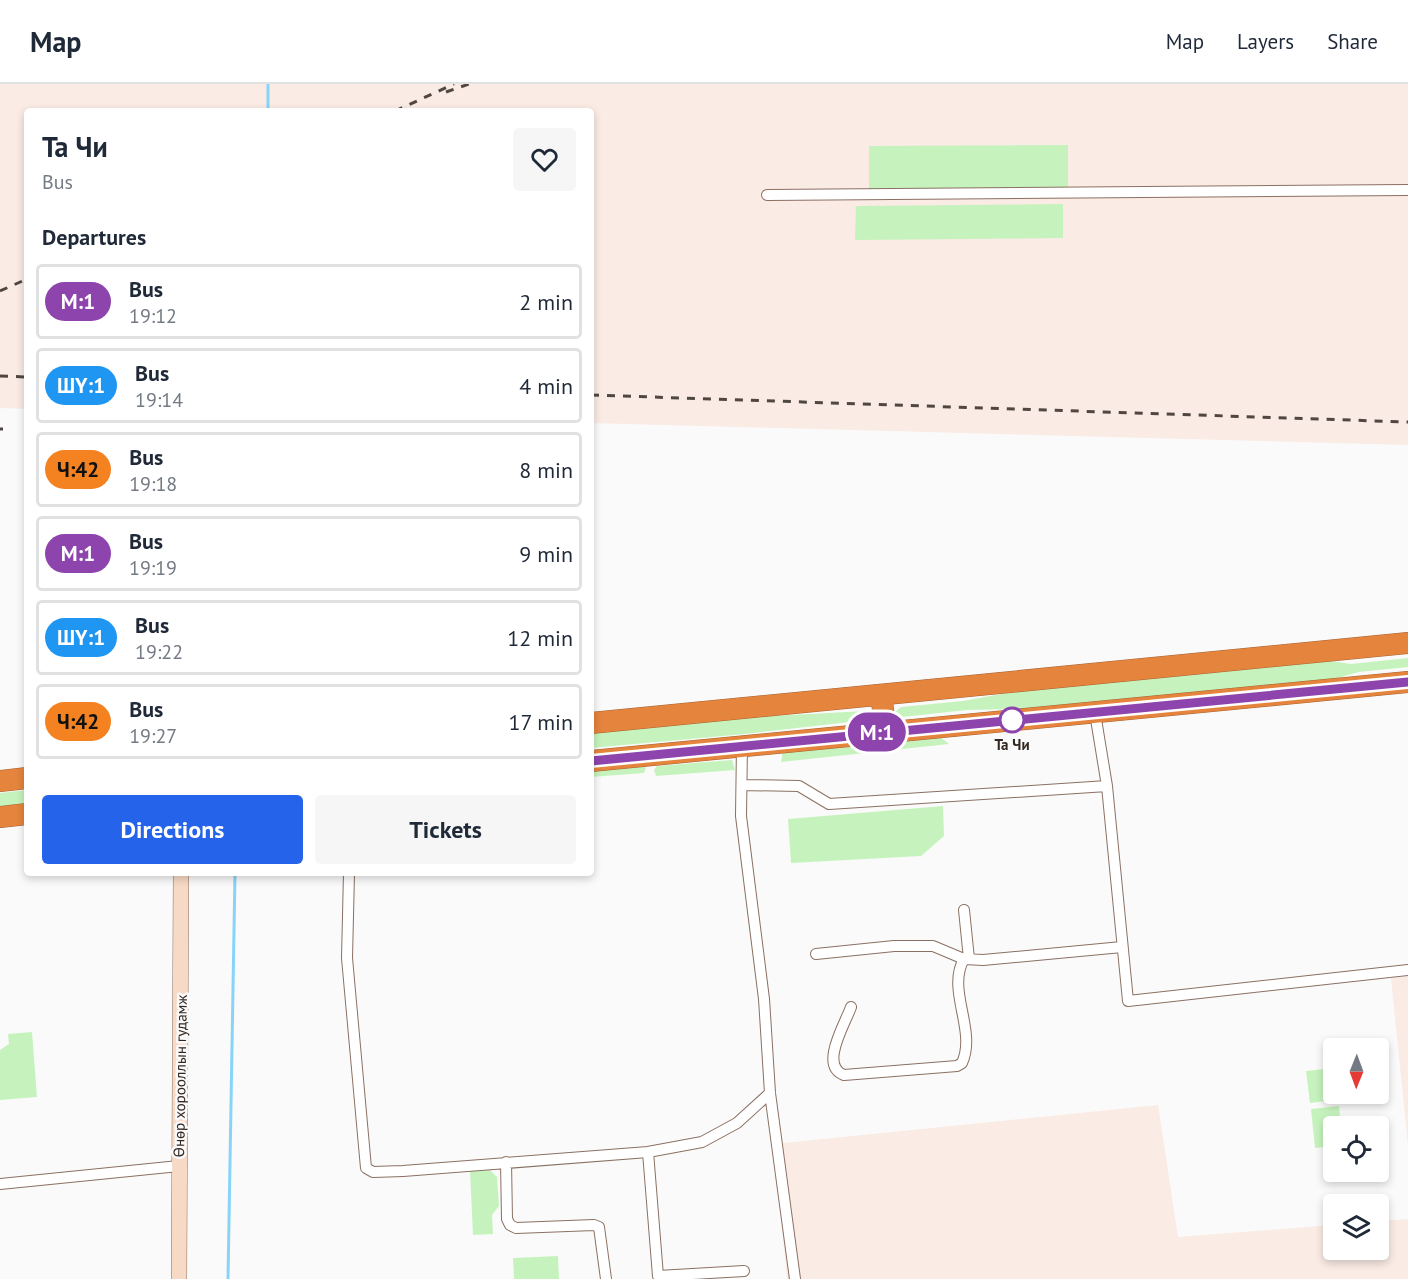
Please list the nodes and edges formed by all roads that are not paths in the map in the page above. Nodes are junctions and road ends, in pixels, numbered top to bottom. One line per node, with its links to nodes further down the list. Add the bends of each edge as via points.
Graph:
1 (1408, 190): 2 (street)
2 (767, 195)
3 (1408, 644): 5 (highway)
4 (1408, 682): 6 (highway)
5 (881, 695): 7 (highway); 8 (highway)
6 (1095, 713): 8 (highway); 14 (street)
7 (594, 723)
8 (886, 731): 9 (highway)
9 (742, 745): 10 (highway); 13 (street)
10 (594, 761)
11 (24, 778): 12 (highway)
12 (0, 781)
13 (743, 785): 14 (street, via 799,786 829,804); 25 (street, via 741,816 764,999)
14 (1107, 786): 20 (street)
15 (24, 814): 16 (highway)
16 (0, 817)
17 (181, 876): 28 (main road, Өнөр хорооллын гудамж)
18 (349, 876): 27 (street, via 347,958 366,1168 373,1172 403,1171)
19 (964, 910): 22 (street)
20 (1122, 947): 22 (street); 23 (street, via 1128,1001)
21 (816, 954): 22 (street, via 933,946)
22 (966, 959): 24 (street, via 958,976 966,1046 962,1063 957,1066 838,1073 834,1067 835,1047)
23 (1408, 970)
24 (851, 1007)
25 (770, 1093): 26 (street, via 737,1123 702,1142); 34 (street)
26 (648, 1152): 27 (street); 31 (street)
27 (506, 1162): 33 (street, via 510,1225 599,1227)
28 (179, 1166): 29 (street); 32 (main road, Өнөр хорооллын гудамж)
29 (0, 1184)
30 (744, 1271): 31 (street)
31 (658, 1278)
32 (179, 1279)
33 (606, 1279)
34 (795, 1279)

